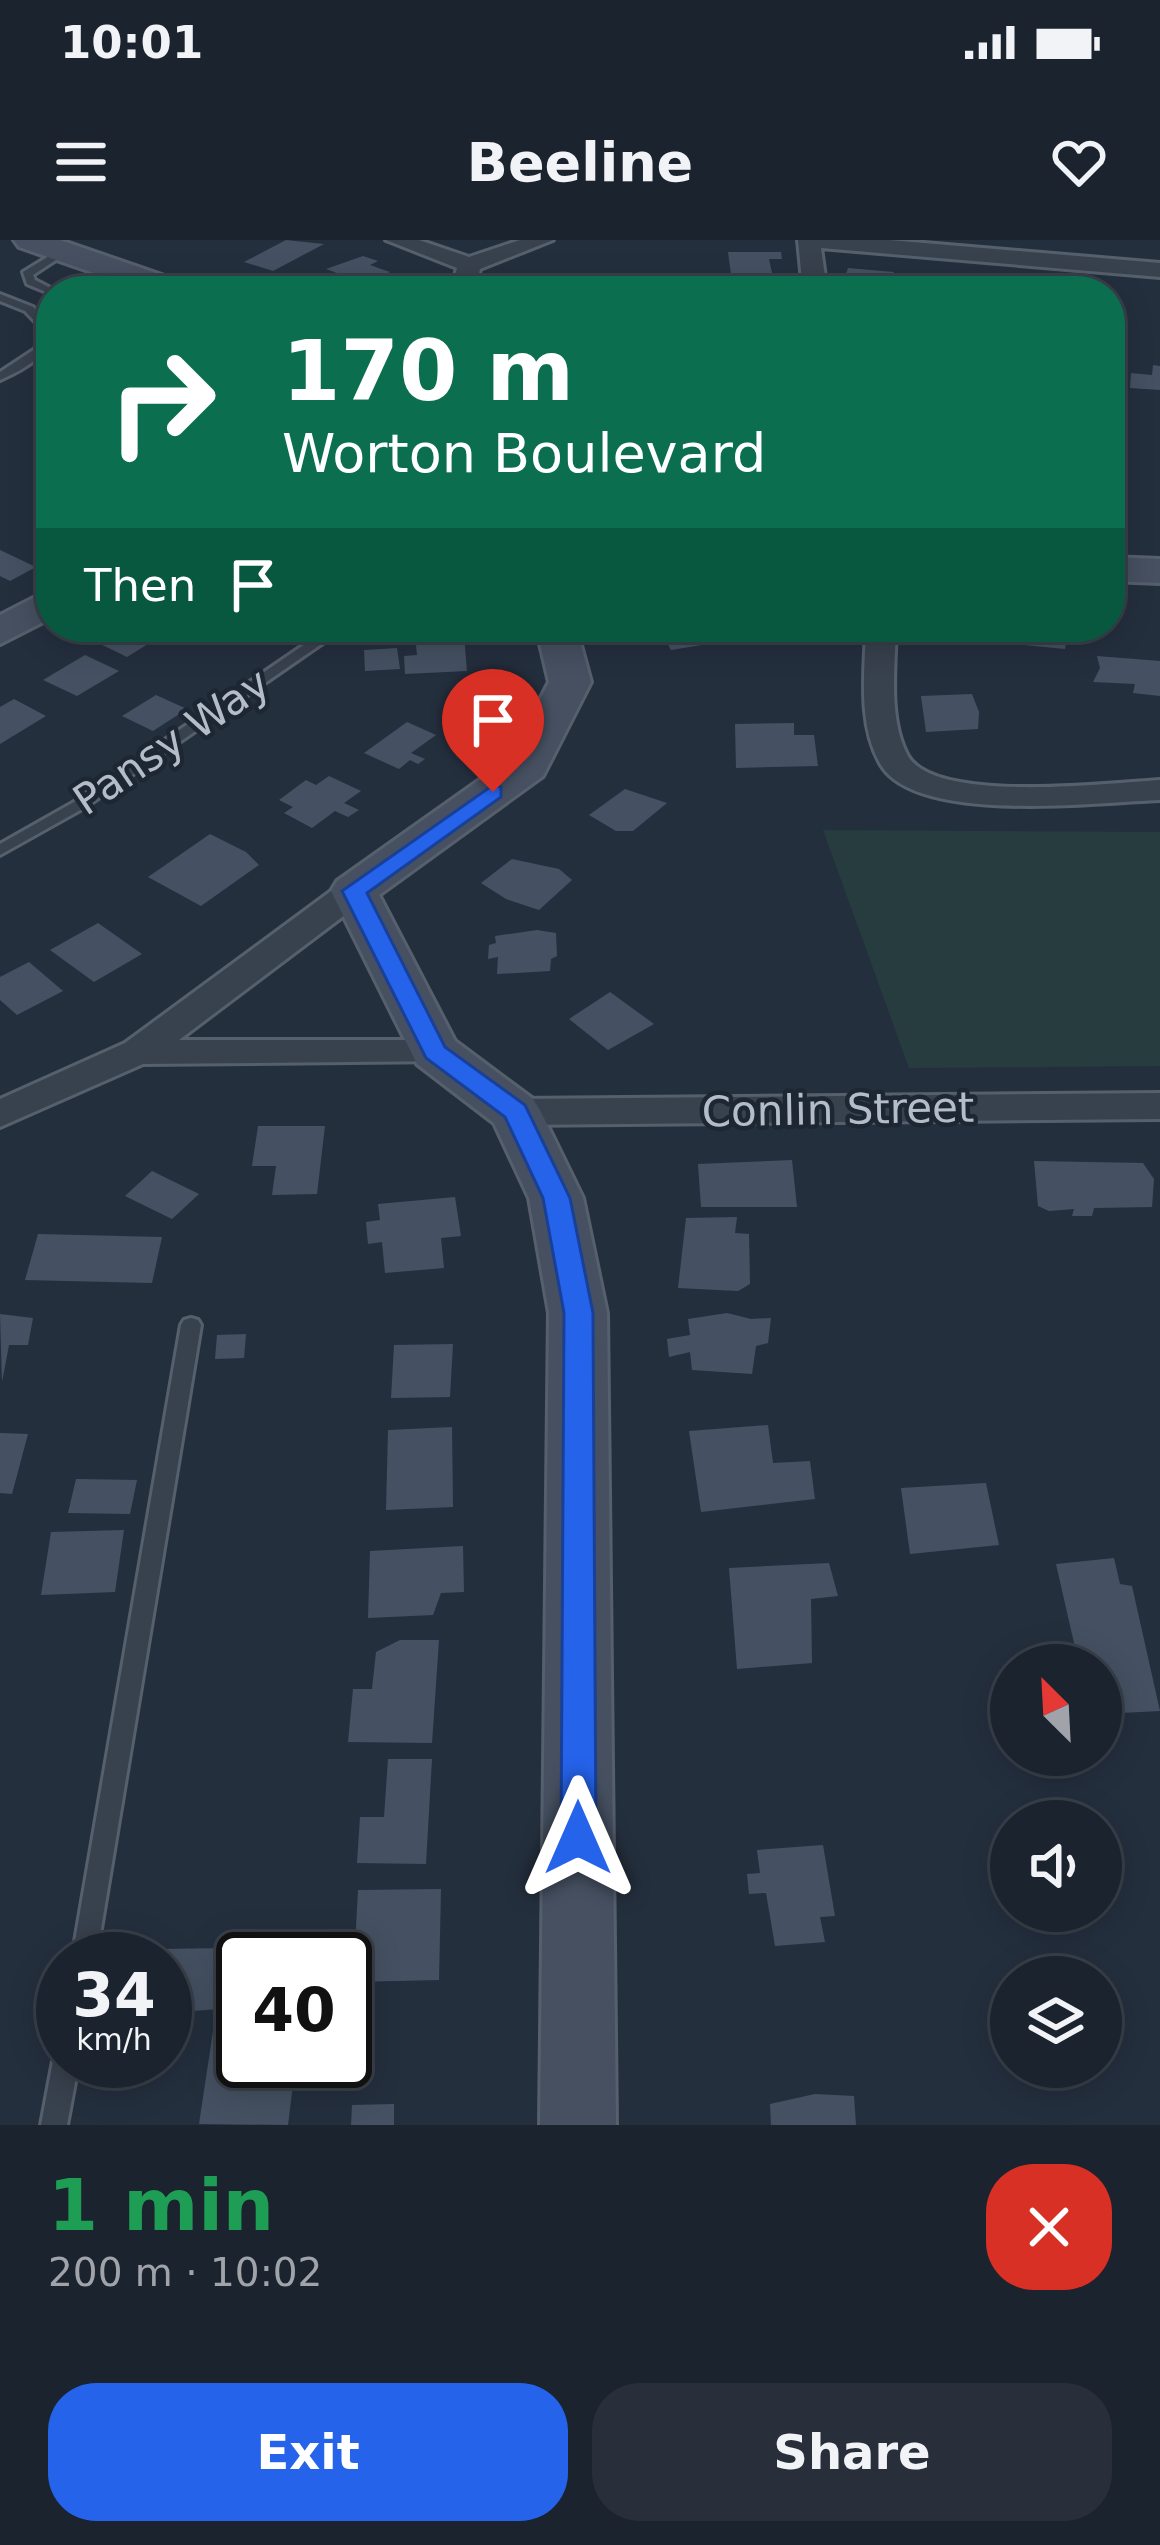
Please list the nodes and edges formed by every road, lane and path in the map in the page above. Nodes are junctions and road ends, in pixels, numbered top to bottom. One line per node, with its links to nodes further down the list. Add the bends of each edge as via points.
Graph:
1 (30, 240): 6 (street)
2 (397, 240): 8 (street)
3 (542, 240): 8 (street)
4 (809, 240): 7 (street); 12 (street)
5 (1106, 240): 7 (street)
6 (63, 252): 10 (street); 13 (lane, via 27,274)
7 (1116, 264): 9 (street)
8 (469, 265): 11 (street)
9 (1160, 269)
10 (133, 276)
11 (466, 276)
12 (813, 276)
13 (36, 284)
14 (0, 297): 15 (lane)
15 (36, 316)
16 (36, 355): 17 (lane)
17 (0, 377)
18 (1125, 570): 19 (street)
19 (1160, 571)
20 (317, 642): 24 (lane, Pansy Way)
21 (560, 642): 25 (street, via 570,682 527,767)
22 (881, 642): 23 (street, via 880,706 898,767 921,783 968,794)
23 (1160, 790)
24 (0, 850)
25 (354, 891): 26 (street); 27 (street)
26 (138, 1052): 27 (street); 30 (street)
27 (435, 1052): 29 (street)
28 (1160, 1106): 29 (street, Conlin Street)
29 (515, 1112): 35 (street, via 556,1198 578,1313)
30 (0, 1114)
31 (191, 1325): 32 (lane)
32 (90, 1932)
33 (61, 2088): 34 (lane)
34 (54, 2125)
35 (578, 2125)

